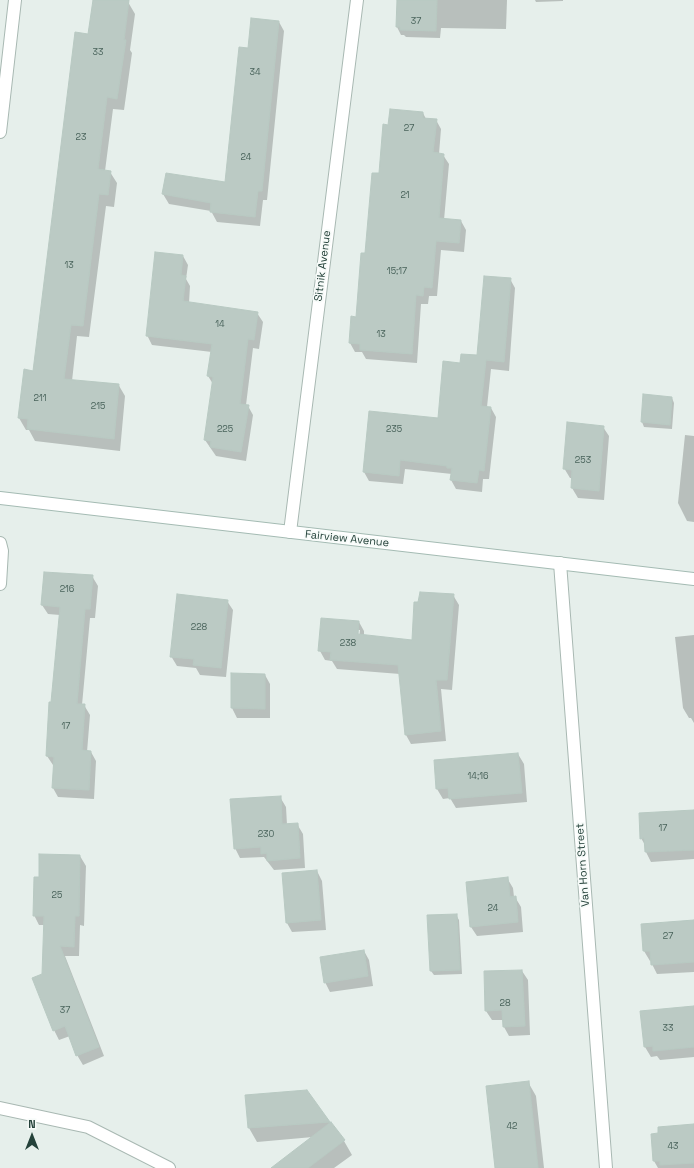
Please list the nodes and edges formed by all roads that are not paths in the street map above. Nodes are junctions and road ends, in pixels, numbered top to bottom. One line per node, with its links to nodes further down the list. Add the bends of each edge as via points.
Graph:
1 (15, 0): 3 (street)
2 (357, 0): 5 (street, Sitnik Avenue)
3 (0, 132)
4 (0, 498): 5 (street, Fairview Avenue)
5 (290, 532): 7 (street, Fairview Avenue)
6 (0, 543): 9 (street)
7 (560, 563): 8 (street, Fairview Avenue); 12 (street, Van Horn Street)
8 (694, 579)
9 (0, 584)
10 (0, 1108): 11 (street, via 88,1127)
11 (168, 1168)
12 (606, 1168)

